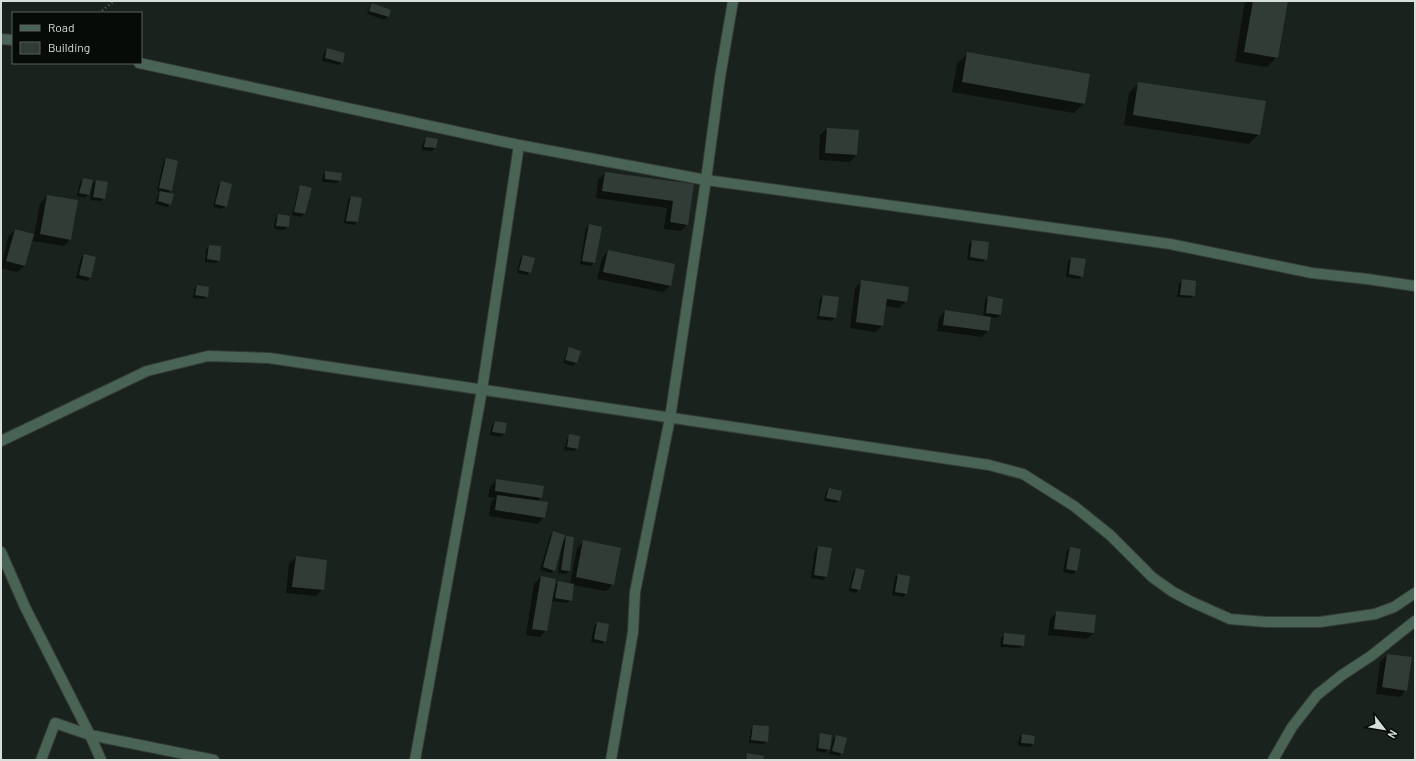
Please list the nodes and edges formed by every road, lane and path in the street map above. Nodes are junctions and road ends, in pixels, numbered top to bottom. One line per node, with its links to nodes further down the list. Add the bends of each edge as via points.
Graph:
1 (114, 1): 3 (path)
2 (733, 1): 8 (street)
3 (100, 12)
4 (1, 39): 5 (street)
5 (12, 40)
6 (142, 64): 7 (street)
7 (519, 145): 8 (street); 10 (street)
8 (706, 180): 9 (street, via 1170,244 1312,273); 11 (street)
9 (1415, 286)
10 (482, 390): 11 (street); 12 (street, via 269,358 208,356 147,371); 20 (street)
11 (670, 418): 14 (street, via 990,465 1023,474 1074,506 1110,535 1162,585 1230,619 1320,622 1375,614 1394,607); 21 (street, via 635,592 632,632)
12 (1, 442)
13 (1, 552): 16 (street, via 25,607)
14 (1415, 593)
15 (1415, 621): 22 (street, via 1317,695 1292,727)
16 (90, 735): 17 (street, via 55,723); 18 (street); 19 (street)
17 (41, 760)
18 (101, 760)
19 (214, 760)
20 (415, 760)
21 (611, 760)
22 (1273, 760)

